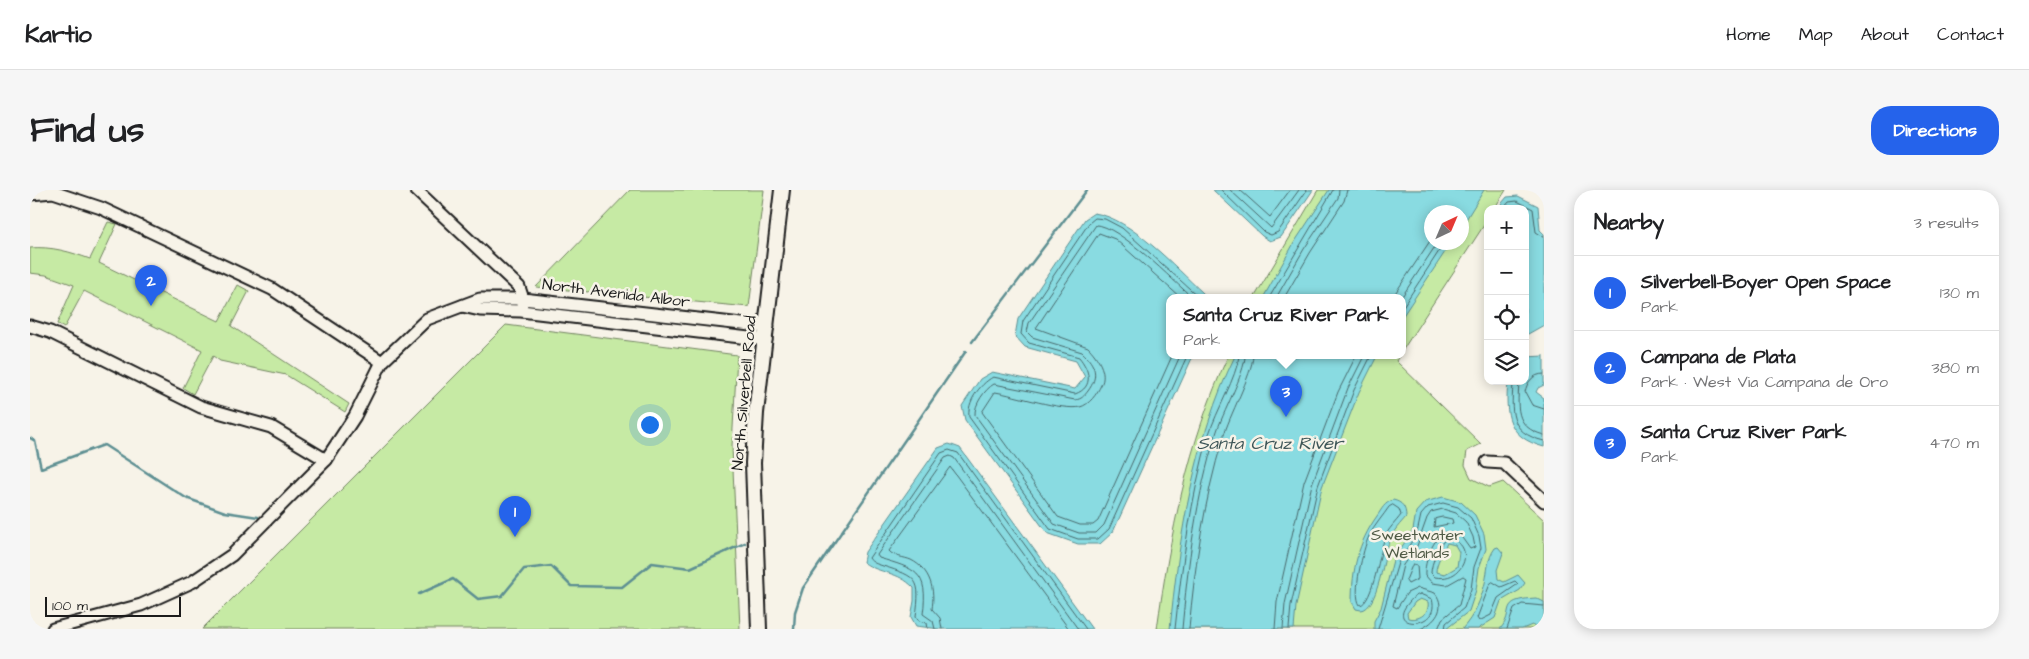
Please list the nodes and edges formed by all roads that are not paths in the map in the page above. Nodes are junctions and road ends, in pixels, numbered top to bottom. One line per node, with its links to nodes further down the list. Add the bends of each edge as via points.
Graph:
1 (416, 190): 4 (street, via 519,287)
2 (782, 190): 10 (main road, North Silverbell Road)
3 (30, 194): 11 (street, via 53,192 101,208 264,285)
4 (523, 299): 5 (street, North Avenida Albor, via 480,299); 6 (street, North Avenida Albor); 7 (street)
5 (462, 306): 7 (street, North Avenida Albor); 11 (street, North Avenida Albor, via 427,319)
6 (584, 306): 8 (street); 10 (street, North Avenida Albor)
7 (521, 311): 8 (street, North Avenida Albor)
8 (582, 318): 10 (street, North Avenida Albor)
9 (30, 326): 12 (street, via 50,332 201,408 271,427)
10 (767, 334): 16 (main road, North Silverbell Road, via 753,463)
11 (382, 362): 12 (street, North Avenida Albor)
12 (326, 460): 15 (street, North Avenida Albor, via 232,555 192,582 141,604)
13 (1487, 462): 14 (street, via 1504,464)
14 (1544, 501)
15 (53, 629)
16 (759, 629)

